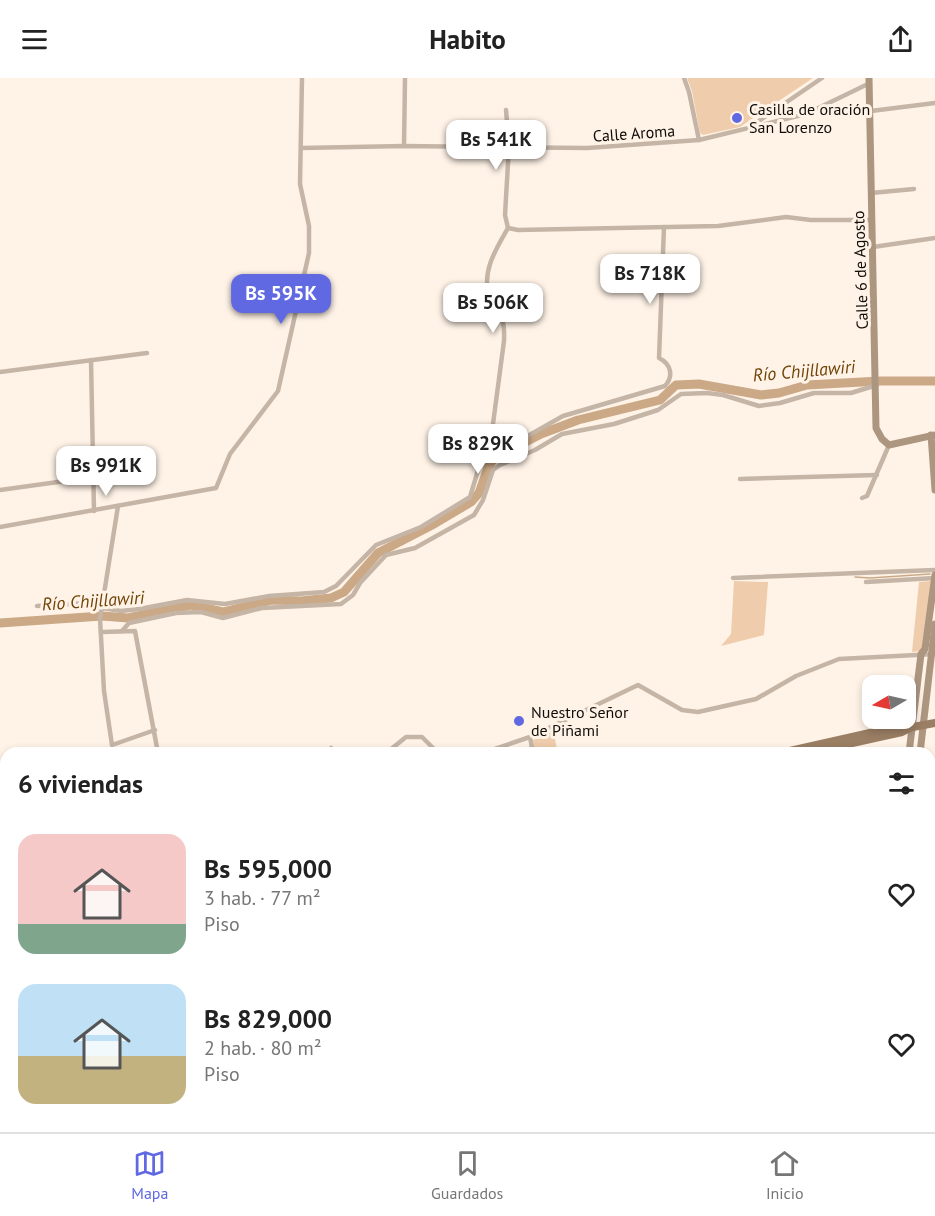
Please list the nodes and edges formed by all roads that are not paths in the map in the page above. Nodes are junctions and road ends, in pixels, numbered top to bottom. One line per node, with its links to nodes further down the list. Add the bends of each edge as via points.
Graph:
1 (302, 78): 13 (street)
2 (405, 78): 11 (street)
3 (684, 78): 10 (street)
4 (822, 78): 9 (street)
5 (869, 80): 8 (main road, Calle 6 de Agosto); 9 (street, Calle Aroma, via 806,114)
6 (935, 102): 8 (street)
7 (506, 110): 12 (street)
8 (871, 111): 15 (main road, Calle 6 de Agosto)
9 (751, 126): 10 (street, Calle Aroma)
10 (699, 140): 12 (street, Calle Aroma, via 587,148)
11 (404, 146): 12 (street, Calle Aroma); 13 (street, Calle Aroma)
12 (509, 146): 18 (street, via 505,215)
13 (301, 148): 34 (street, via 300,184 309,226 309,253 278,391 230,454 216,488)
14 (914, 189): 15 (street)
15 (871, 193): 16 (main road, Calle 6 de Agosto)
16 (872, 220): 17 (street, via 786,217 718,226); 20 (main road, Calle 6 de Agosto)
17 (664, 227): 18 (street); 27 (street, via 659,358 669,366 669,381 665,386 563,416)
18 (508, 228): 27 (street, via 490,260 488,281 489,296 501,312 504,326)
19 (935, 238): 20 (street)
20 (873, 247): 24 (main road, Calle 6 de Agosto)
21 (147, 354): 22 (street)
22 (91, 360): 23 (street); 29 (street)
23 (0, 372)
24 (877, 382): 26 (main road, Calle 6 de Agosto, via 876,428); 45 (street, via 851,393 814,393 759,406 723,395 681,394 657,410 614,424 562,434 500,465 493,470 474,515 415,548 386,555 341,604 262,608 223,618 201,612 176,613 129,623)
25 (933, 435): 26 (main road); 32 (main road)
26 (889, 445): 28 (street)
27 (489, 454): 43 (street, via 479,467 470,497 420,527 376,545 336,586 324,592 225,604 187,600 139,609)
28 (877, 475): 30 (street); 33 (street, via 867,496)
29 (94, 477): 31 (street); 35 (street)
30 (740, 479)
31 (0, 490)
32 (935, 490)
33 (862, 498)
34 (118, 506): 35 (street); 41 (street)
35 (94, 511): 36 (street)
36 (0, 527)
37 (935, 570): 39 (street)
38 (935, 577): 40 (street); 47 (main road, via 925,649)
39 (733, 578)
40 (866, 582)
41 (104, 602): 42 (street); 43 (street)
42 (37, 606)
43 (102, 610): 46 (street)
44 (935, 624): 48 (main road)
45 (122, 631): 46 (street); 56 (street, via 135,631)
46 (102, 632): 56 (street, via 104,691 112,746)
47 (921, 654): 48 (street); 49 (main road); 57 (street, via 839,659 796,676 756,699 698,712 682,710 638,685)
48 (933, 654): 51 (main road)
49 (916, 700)
50 (935, 723): 51 (main road)
51 (923, 725): 52 (main road); 66 (main road)
52 (916, 726)
53 (888, 729): 63 (main road)
54 (909, 729): 64 (main road)
55 (913, 729): 65 (main road)
56 (155, 730): 58 (street)
57 (530, 737): 61 (street); 62 (street)
58 (157, 747)
59 (394, 747): 60 (street, via 406,737 422,737)
60 (432, 747)
61 (501, 747)
62 (532, 747)
63 (808, 747)
64 (834, 747)
65 (910, 747)
66 (921, 747)

